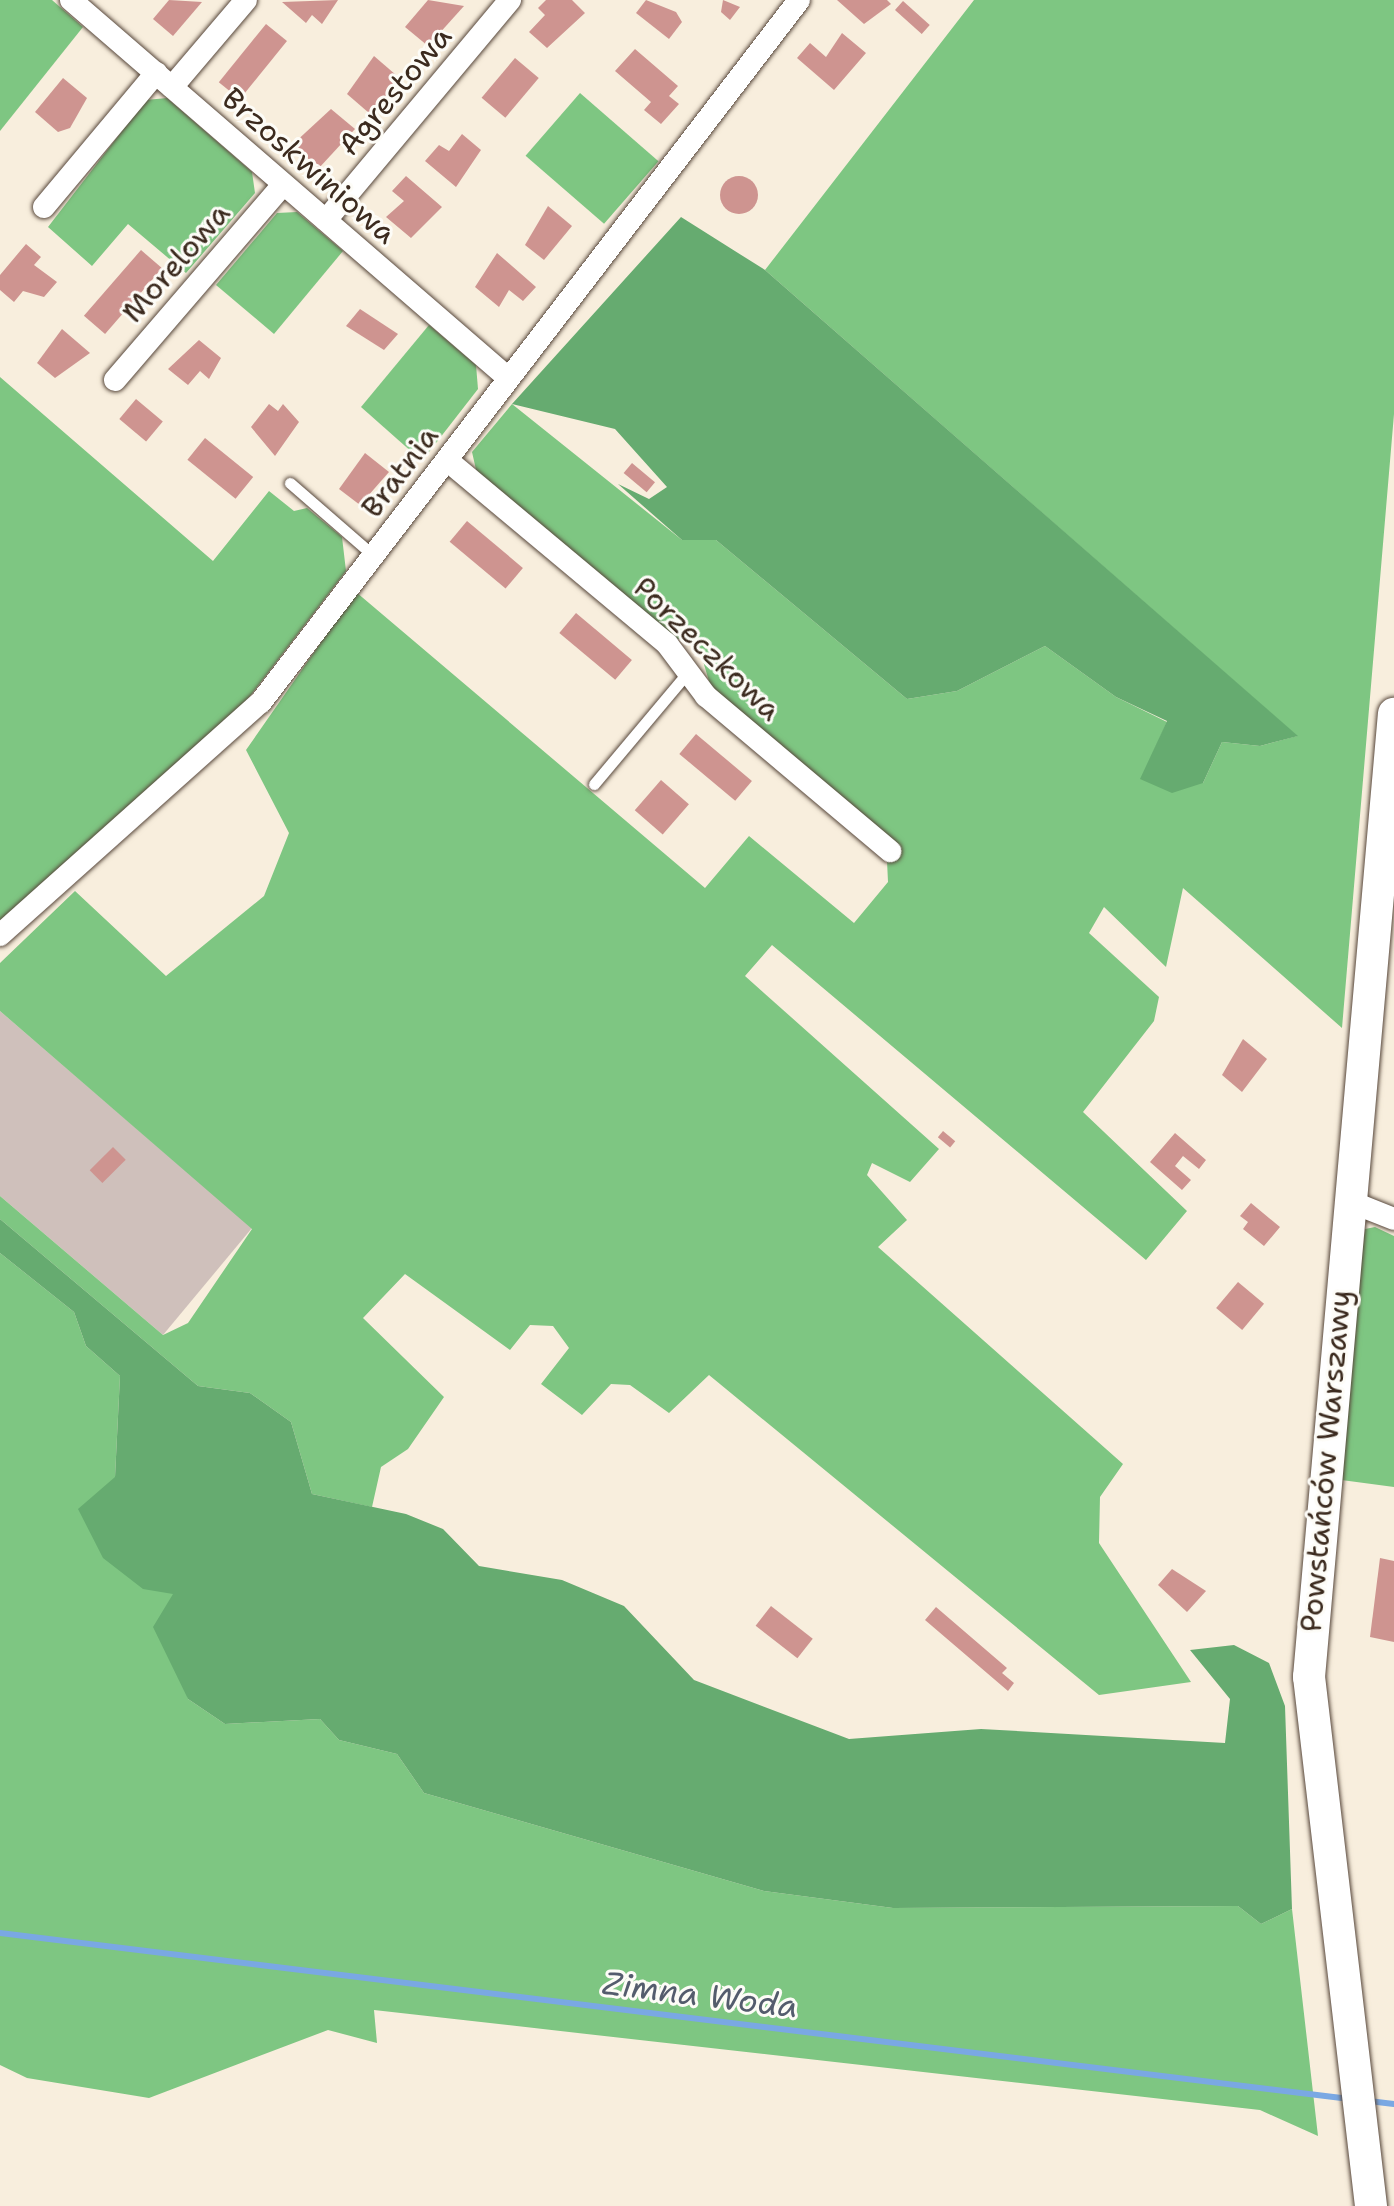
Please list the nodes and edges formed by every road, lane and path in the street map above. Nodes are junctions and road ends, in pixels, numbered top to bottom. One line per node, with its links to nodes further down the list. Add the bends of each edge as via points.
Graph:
1 (71, 0): 5 (street, Brzoskwiniowa)
2 (246, 0): 5 (street)
3 (510, 0): 8 (street, Agrestowa)
4 (799, 0): 9 (street, Bratnia)
5 (164, 80): 6 (street, Brzoskwiniowa); 7 (street)
6 (283, 185): 8 (street, Brzoskwiniowa); 10 (street, Morelowa)
7 (44, 207)
8 (326, 220): 9 (street, Brzoskwiniowa)
9 (507, 377): 11 (street, Bratnia)
10 (115, 380)
11 (447, 460): 13 (street, Bratnia); 14 (street, Porzeczkowa, via 667,644)
12 (290, 483): 13 (lane)
13 (374, 556): 19 (street, Bratnia, via 261,702)
14 (688, 672): 16 (lane); 17 (street, Porzeczkowa, via 706,696)
15 (1394, 714): 18 (street, Powstańców Warszawy)
16 (594, 784)
17 (890, 851)
18 (1386, 876): 20 (street, Powstańców Warszawy)
19 (0, 935)
20 (1349, 1201): 21 (street); 22 (street, Powstańców Warszawy, via 1309,1677)
21 (1394, 1219)
22 (1371, 2206)

